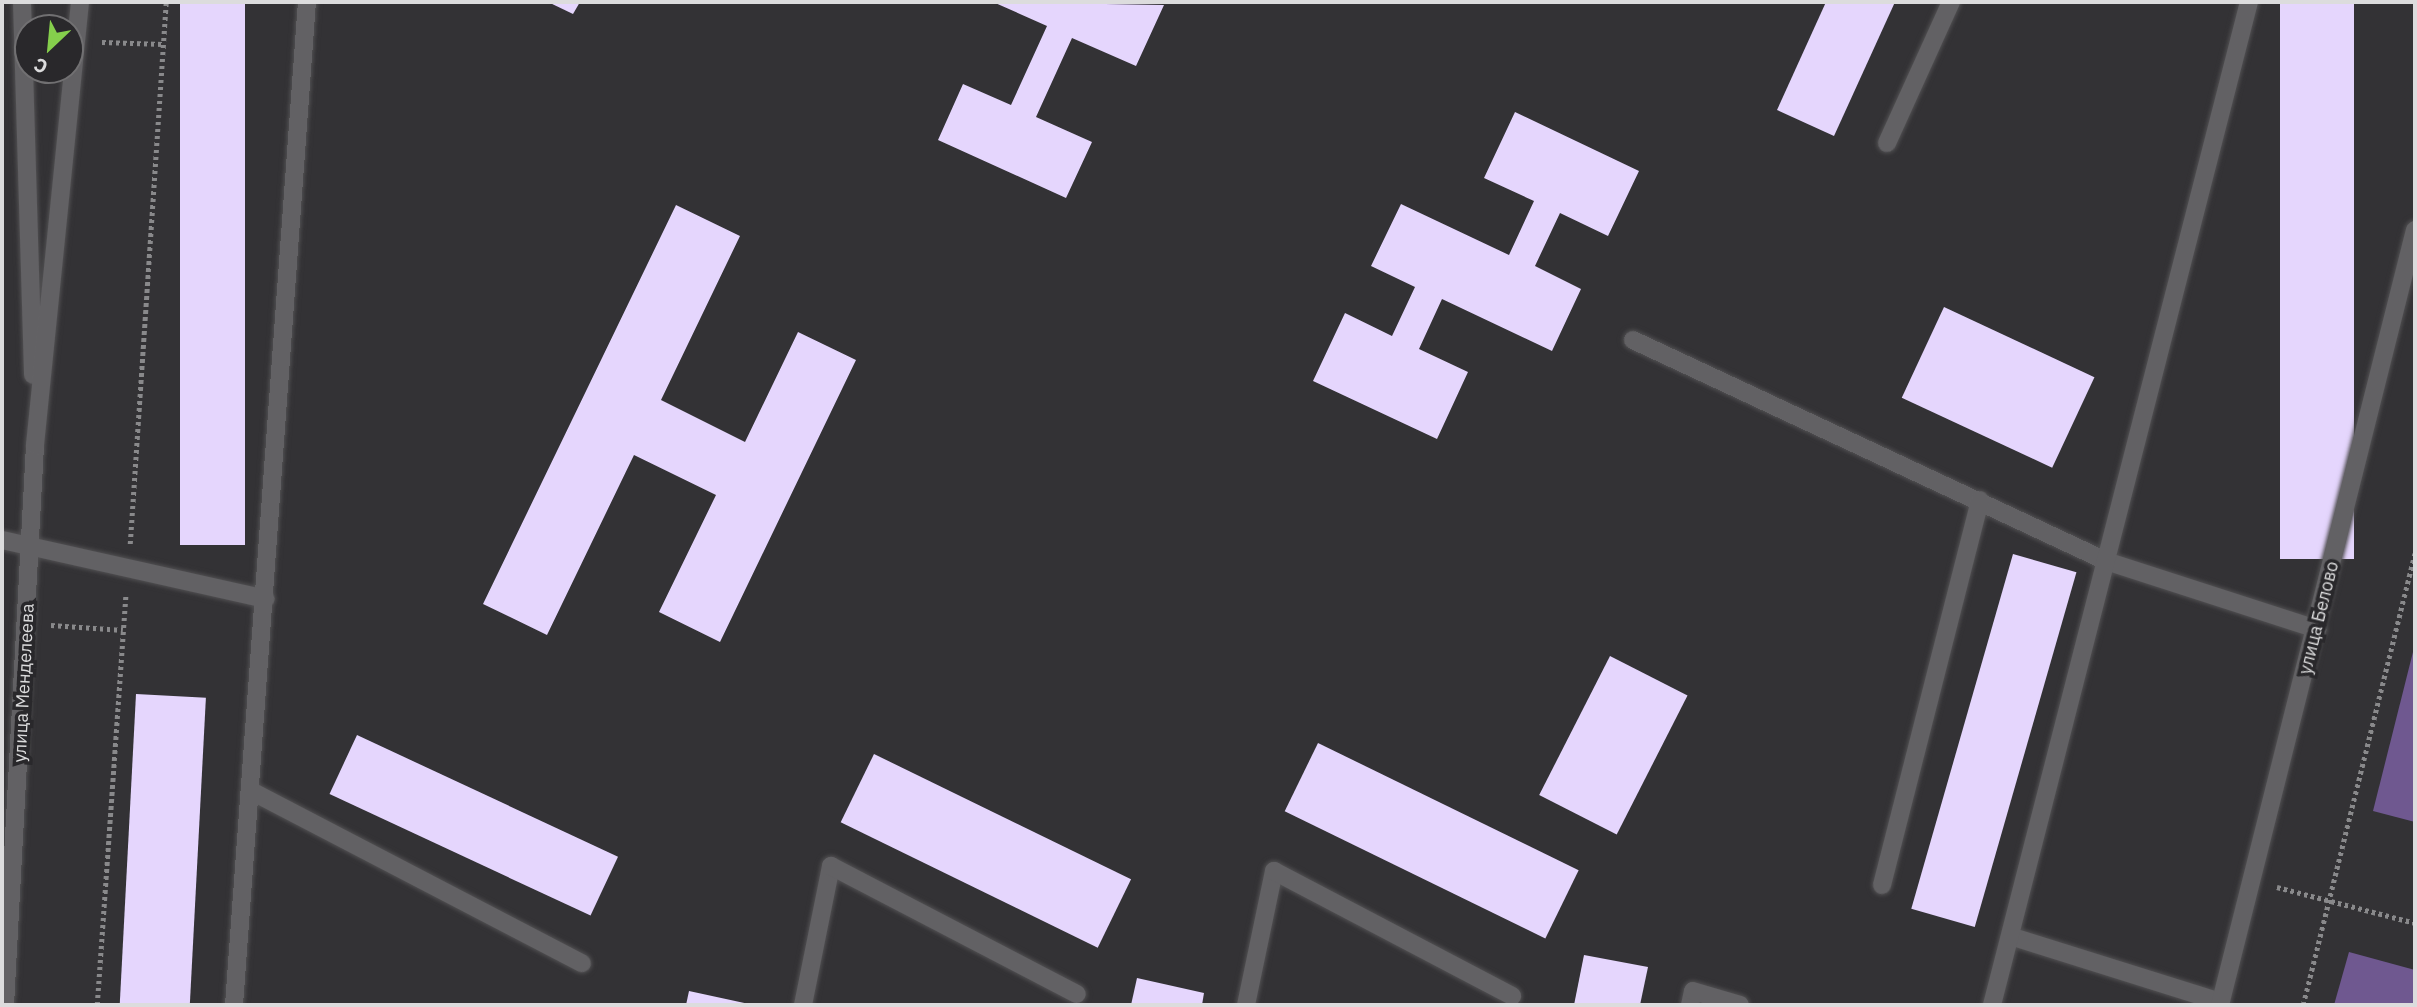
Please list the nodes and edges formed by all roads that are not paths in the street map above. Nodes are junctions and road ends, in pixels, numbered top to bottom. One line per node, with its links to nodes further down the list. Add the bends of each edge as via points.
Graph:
1 (22, 2): 9 (main road, улица Менделеева)
2 (80, 2): 9 (main road, улица Менделеева)
3 (307, 2): 14 (main road)
4 (1951, 2): 6 (main road)
5 (2249, 2): 13 (main road)
6 (1887, 143)
7 (2415, 230): 15 (main road, улица Белово)
8 (1633, 340): 10 (main road)
9 (35, 445): 12 (main road, улица Менделеева)
10 (1980, 500): 13 (main road); 17 (main road)
11 (2, 540): 12 (main road)
12 (31, 546): 14 (main road); 23 (main road, улица Менделеева)
13 (2106, 561): 15 (main road); 18 (main road)
14 (265, 599): 16 (main road)
15 (2317, 629): 22 (main road, улица Белово, via 2249,880)
16 (251, 791): 19 (main road); 24 (main road)
17 (1882, 885)
18 (2010, 936): 22 (main road); 29 (main road)
19 (582, 963)
20 (1077, 994): 25 (main road, via 831,866)
21 (1513, 996): 26 (main road, via 1274,871)
22 (2221, 1004)
23 (5, 1005)
24 (234, 1005)
25 (803, 1005)
26 (1246, 1005)
27 (1690, 1005): 28 (main road, via 1693,991)
28 (1740, 1005)
29 (1992, 1005)

